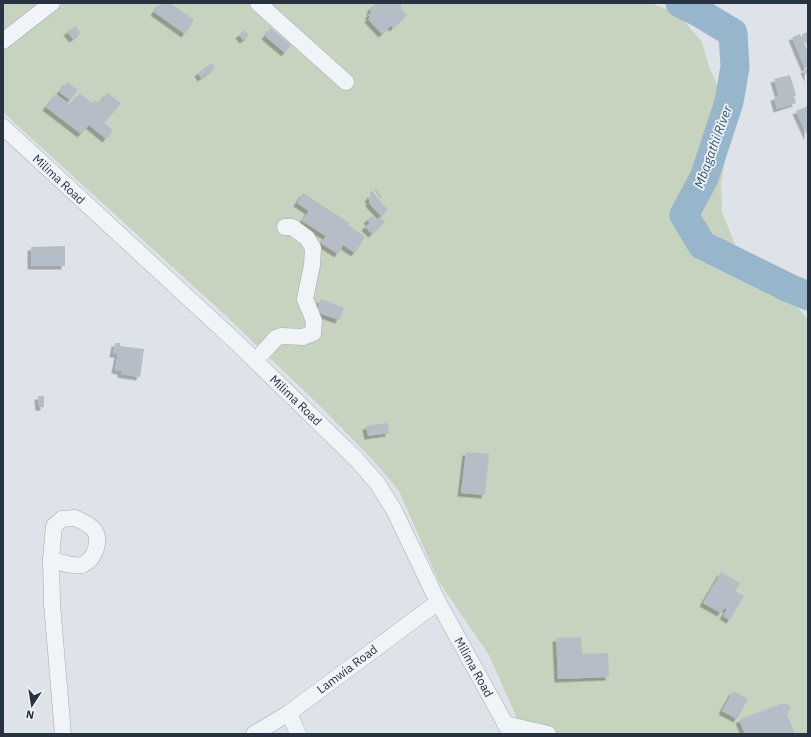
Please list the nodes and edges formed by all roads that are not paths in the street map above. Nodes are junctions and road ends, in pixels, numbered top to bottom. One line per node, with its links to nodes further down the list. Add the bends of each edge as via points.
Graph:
1 (52, 3): 3 (street)
2 (258, 3): 4 (street)
3 (3, 41)
4 (346, 82)
5 (3, 127): 7 (street, Milima Road)
6 (285, 227): 7 (street, via 292,227 307,238 313,248 305,299 314,321 313,333 303,337 276,338)
7 (255, 361): 9 (street, Milima Road, via 356,459 377,483 394,510)
8 (51, 559): 12 (street, via 52,604)
9 (438, 602): 10 (street, Lamwia Road); 11 (street, Milima Road)
10 (289, 712): 13 (street, Lamwia Road); 14 (street)
11 (508, 729): 15 (street)
12 (63, 734)
13 (254, 734)
14 (298, 734)
15 (548, 734)

